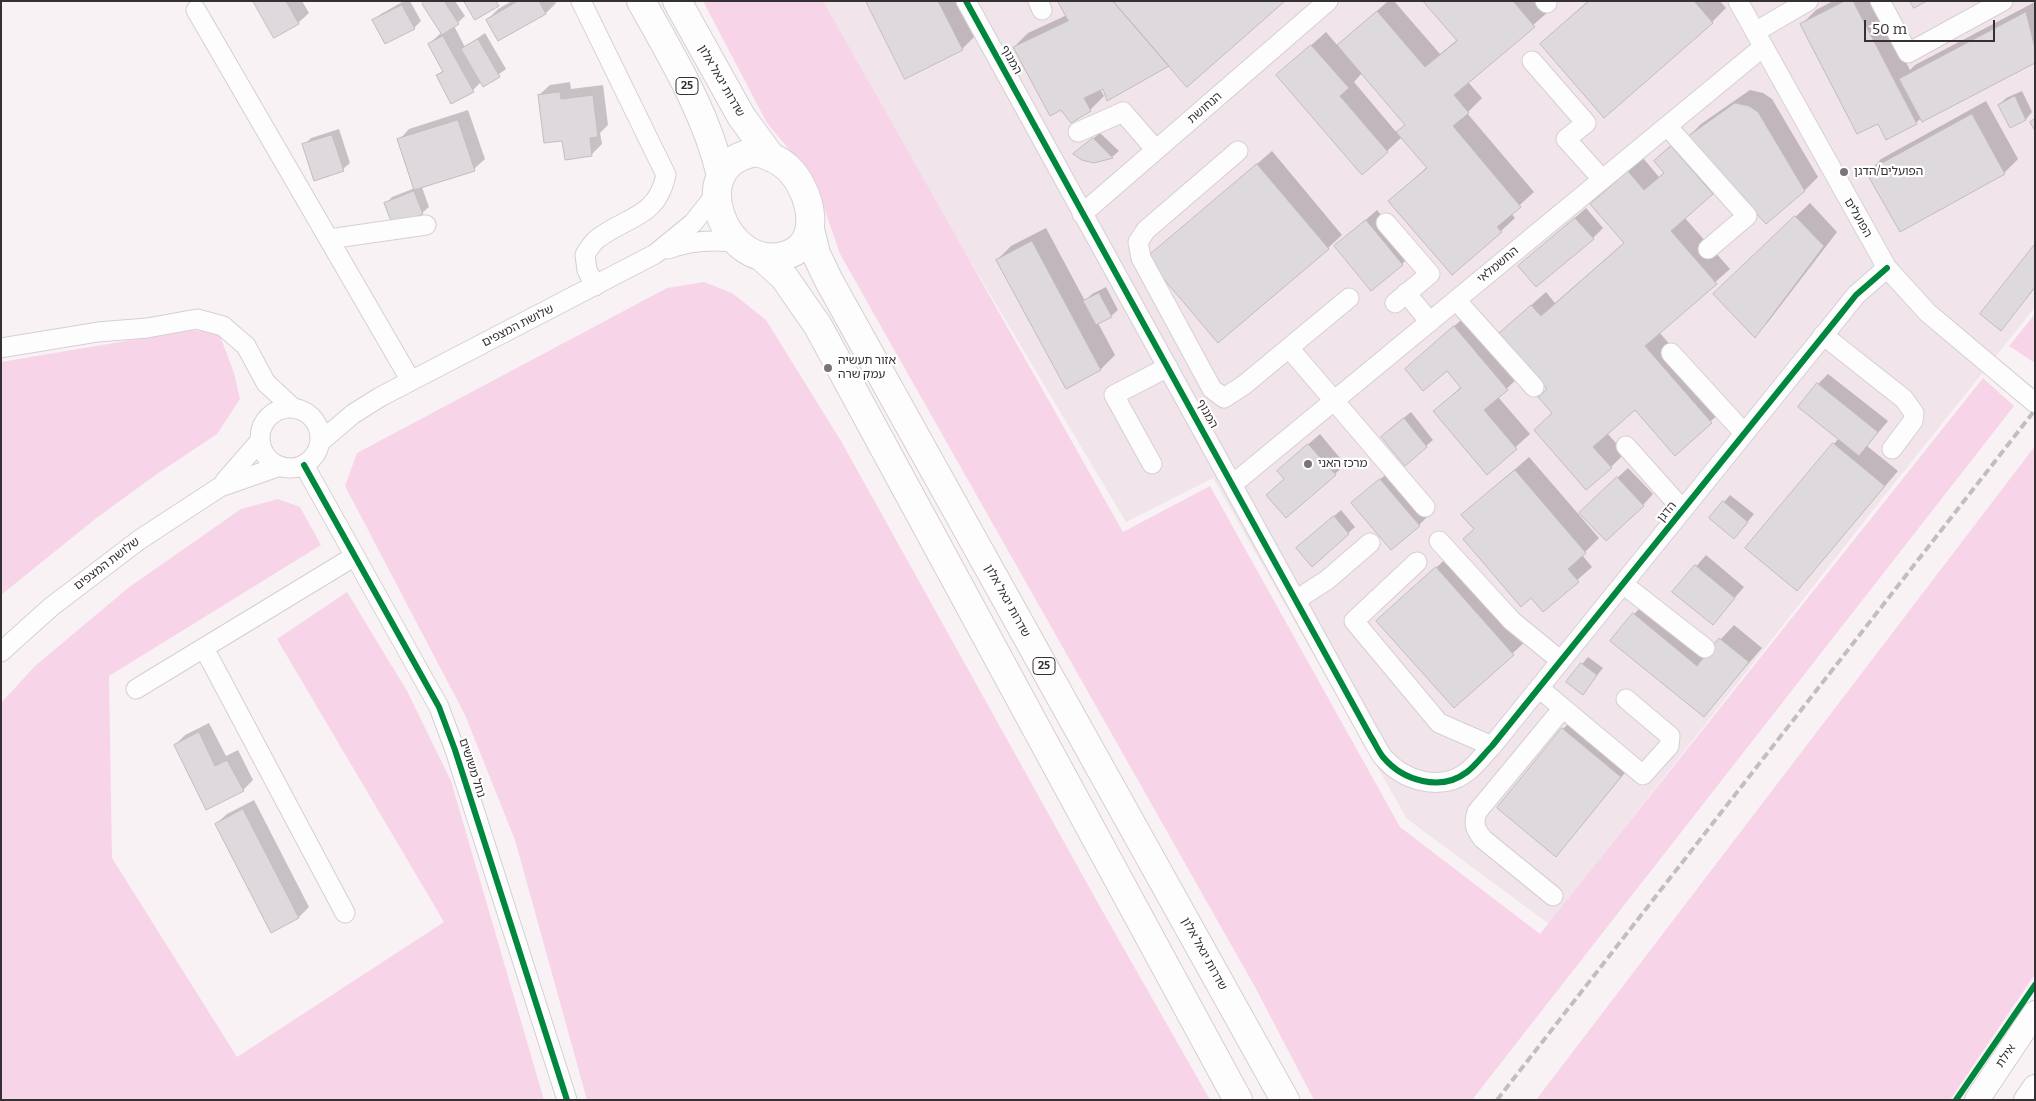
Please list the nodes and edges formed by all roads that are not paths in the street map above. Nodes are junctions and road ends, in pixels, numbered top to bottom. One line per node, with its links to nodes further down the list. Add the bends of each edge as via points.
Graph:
1 (581, 1): 30 (street, via 666,175 662,192 649,209 595,240 585,255 587,270)
2 (641, 1): 19 (highway, 25, via 682,74 701,116 716,154)
3 (677, 1): 17 (highway, שדרות יגאל אלון / 25, via 741,116)
4 (966, 1): 20 (street, המנוף)
5 (1328, 1): 15 (street, הנחושת)
6 (1738, 1): 11 (street, הפועלים)
7 (1808, 1): 11 (street, החשמלאי)
8 (1880, 1): 9 (street, via 1908,53)
9 (2003, 1)
10 (196, 10): 24 (street)
11 (1759, 40): 13 (street, החשמלאי); 29 (street, הפועלים)
12 (1532, 61): 18 (street, via 1586,123 1566,139)
13 (1667, 126): 18 (street, החשמלאי); 26 (street, via 1747,216)
14 (1078, 132): 15 (street, via 1123,112)
15 (1156, 150): 20 (street, הנחושת)
16 (1238, 151): 36 (street, via 1146,230 1138,242 1141,258 1212,389 1224,398)
17 (772, 157): 19 (highway, via 758,152 745,154 730,163); 23 (highway, 25, via 788,169 803,188 809,204)
18 (1602, 179): 32 (street, החשמלאי)
19 (718, 185): 25 (highway, 25, via 717,207 723,222); 27 (street, שלושת המצפים, via 693,223)
20 (1082, 214): 38 (street, המנוף)
21 (1386, 223): 33 (street, via 1430,274 1401,298)
22 (426, 225): 24 (street)
23 (810, 229): 28 (highway, via 805,243 792,253); 82 (highway, שדרות יגאל אלון / 25, via 816,254 829,281)
24 (329, 239): 41 (street)
25 (740, 243): 27 (street, שלושת המצפים, via 697,241); 28 (highway, 25)
26 (1708, 249)
27 (655, 254): 30 (street, שלושת המצפים)
28 (764, 258): 81 (highway, 25, via 802,300 827,343)
29 (1887, 268): 34 (street, הדגן, via 1856,295); 40 (street, הפועלים, via 1928,313)
30 (595, 286): 41 (street, שלושת המצפים)
31 (1349, 298): 36 (street)
32 (1456, 300): 33 (street, החשמלאי); 42 (street)
33 (1430, 322): 45 (street, החשמלאי)
34 (1823, 334): 49 (street, הדגן); 52 (street, via 1904,399 1914,413 1913,421)
35 (1, 348): 39 (street, via 197,319 223,326 241,341)
36 (1289, 348): 45 (street)
37 (1671, 353): 49 (street)
38 (1168, 367): 53 (street, via 1114,395); 56 (street, המנוף)
39 (261, 374): 47 (street, via 274,392); 48 (street, via 264,397)
40 (2005, 376): 44 (street, הפועלים); 46 (street, הפועלים)
41 (411, 381): 43 (street, שלושת המצפים)
42 (1534, 387)
43 (380, 397): 47 (street, שלושת המצפים, via 343,410); 50 (street, שלושת המצפים, via 335,427)
44 (2035, 397)
45 (1333, 402): 56 (street, החשמלאי); 58 (street)
46 (2035, 403)
47 (301, 412): 48 (street, via 276,412); 50 (street, via 316,423)
48 (262, 433): 55 (street, via 266,456); 57 (street, שלושת המצפים)
49 (1744, 433): 59 (street, הדגן)
50 (320, 442): 54 (street, via 312,459)
51 (1626, 446): 59 (street)
52 (1892, 449)
53 (1152, 464)
54 (304, 465): 55 (street, via 296,468); 62 (street, נחל משושים)
55 (280, 466): 57 (street, שלושת המצפים)
56 (1234, 484): 65 (street, המנוף)
57 (220, 487): 68 (street, שלושת המצפים, via 92,575)
58 (1425, 507)
59 (1683, 510): 64 (street, הדגן)
60 (1439, 541): 69 (street, via 1512,621)
61 (1370, 543): 65 (street, via 1327,580)
62 (355, 556): 66 (street); 80 (street, נחל משושים, via 439,707)
63 (1417, 562): 74 (street, via 1354,621 1439,723)
64 (1623, 584): 67 (street); 69 (street, הדגן)
65 (1296, 600): 75 (street, המנוף, via 1383,757 1401,773 1424,782 1445,782)
66 (204, 648): 71 (street); 77 (street)
67 (1705, 648)
68 (1, 652)
69 (1561, 661): 70 (street, הדגן)
70 (1539, 688): 73 (street); 74 (street, הדגן)
71 (136, 689)
72 (1626, 698): 73 (street, via 1670,736 1669,746 1643,775)
73 (1563, 708): 76 (street, via 1477,812 1474,822 1483,839)
74 (1492, 746): 75 (street, הדגן)
75 (1467, 772)
76 (1553, 896)
77 (345, 913)
78 (2035, 1012): 83 (main road, אילת)
79 (2035, 1087): 84 (main road)
80 (566, 1100)
81 (1238, 1100)
82 (1285, 1100)
83 (1977, 1100)
84 (2026, 1100)

